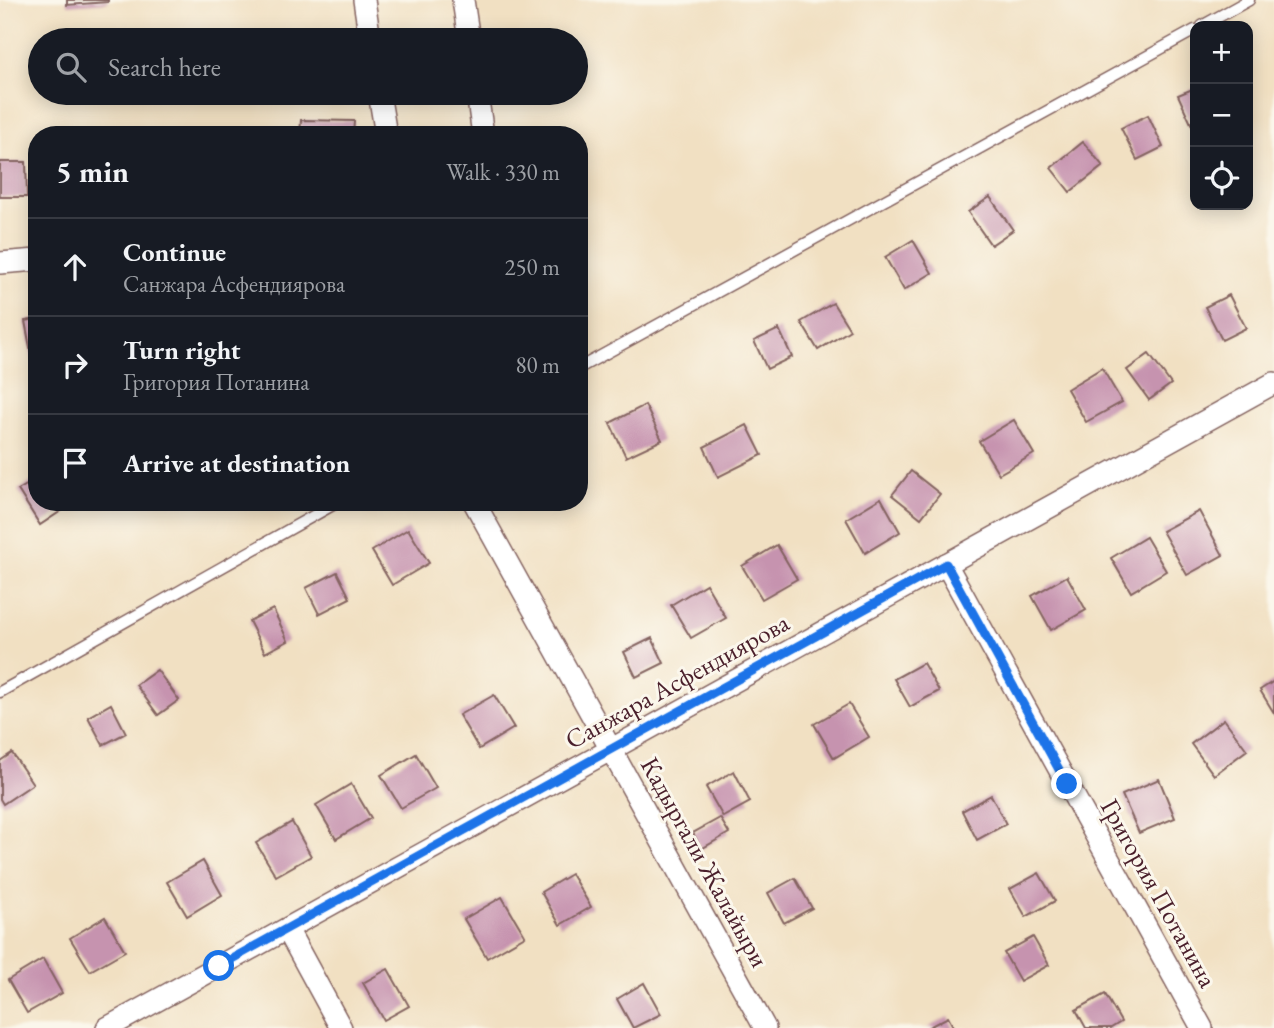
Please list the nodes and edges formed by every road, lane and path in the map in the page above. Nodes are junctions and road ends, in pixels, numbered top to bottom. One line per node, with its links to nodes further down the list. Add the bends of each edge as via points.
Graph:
1 (364, 0): 5 (street)
2 (463, 0): 6 (street)
3 (1249, 0): 4 (lane)
4 (1211, 21)
5 (368, 28)
6 (467, 28)
7 (1190, 33): 14 (lane)
8 (381, 105): 10 (street)
9 (479, 105): 11 (street)
10 (384, 126)
11 (482, 126)
12 (28, 261): 13 (street)
13 (0, 264)
14 (588, 363)
15 (1274, 383): 18 (street, Санжара Асфендиярова)
16 (322, 511): 19 (lane)
17 (479, 511): 20 (street, Кадыргали Жалайыри)
18 (946, 564): 20 (street, Санжара Асфендиярова); 25 (street, Григория Потанина)
19 (0, 692)
20 (611, 749): 21 (street, Санжара Асфендиярова); 24 (street, Кадыргали Жалайыри)
21 (286, 929): 22 (street, Санжара Асфендиярова); 23 (street)
22 (107, 1028)
23 (341, 1028)
24 (765, 1028)
25 (1202, 1028)

